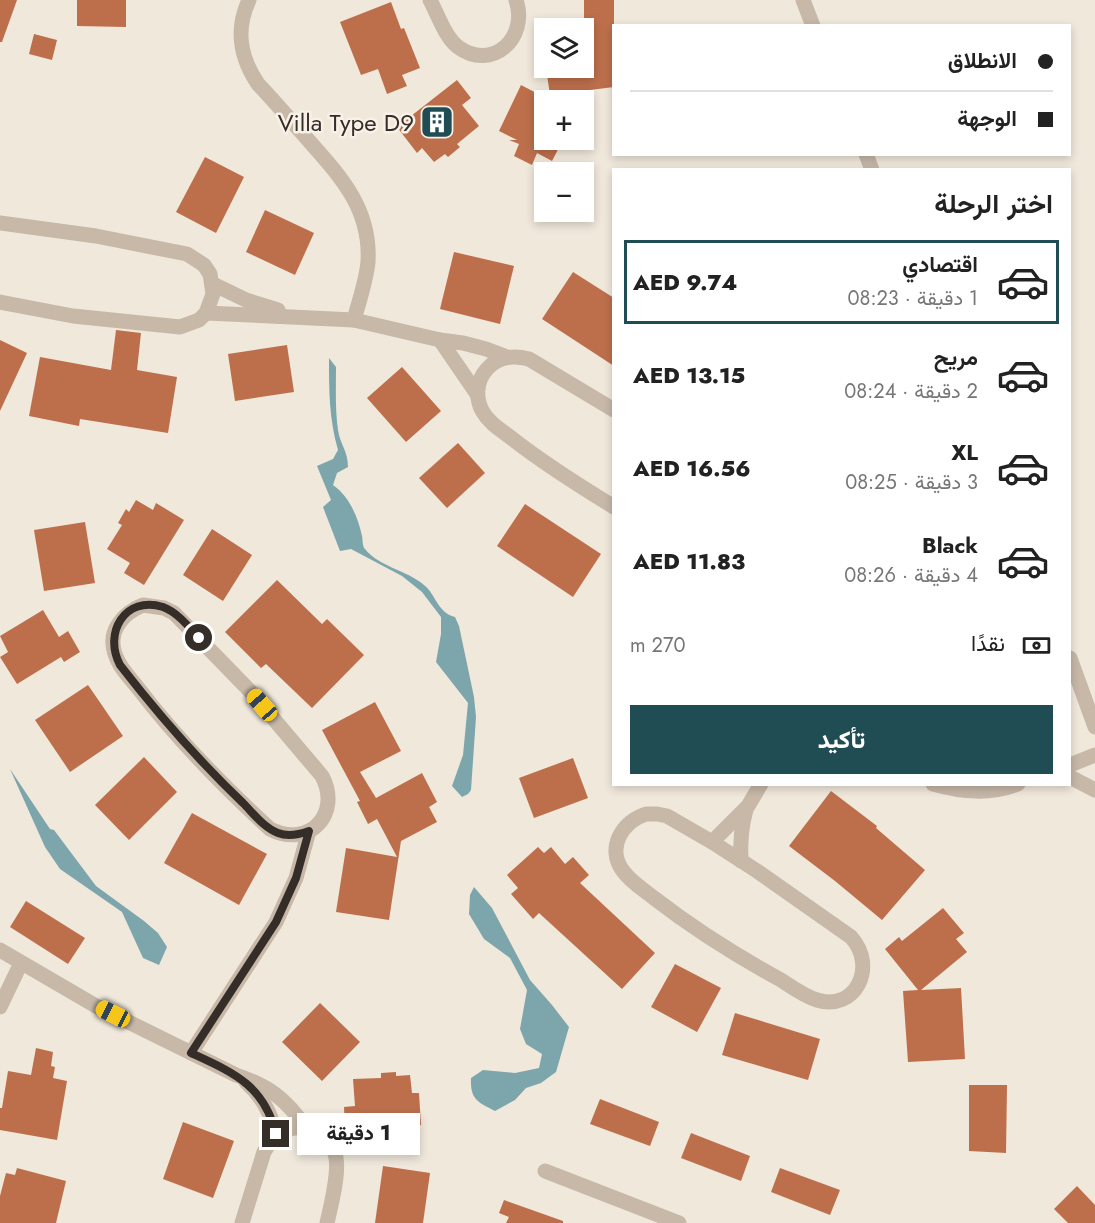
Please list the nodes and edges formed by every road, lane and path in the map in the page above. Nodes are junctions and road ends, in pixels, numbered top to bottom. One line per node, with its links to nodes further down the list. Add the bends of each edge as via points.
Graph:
1 (249, 0): 11 (street, via 240,35 250,71 348,186 364,222 368,261)
2 (430, 0): 3 (street, via 450,39 478,55 499,51 514,37 519,16)
3 (516, 0)
4 (803, 0): 5 (street)
5 (812, 24)
6 (0, 223): 7 (street, via 187,254 204,265)
7 (213, 284): 9 (street); 10 (street, via 246,300)
8 (0, 302): 9 (street, via 73,316 180,327)
9 (206, 313): 10 (street)
10 (302, 317): 11 (street)
11 (354, 320): 12 (street)
12 (440, 340): 13 (street); 14 (street)
13 (507, 357): 14 (street, via 483,374); 15 (street, via 529,360)
14 (477, 394): 16 (street, via 491,422 552,468)
15 (612, 409)
16 (612, 506)
17 (1071, 661): 18 (street)
18 (1095, 728)
19 (1095, 755): 20 (street)
20 (1071, 765)
21 (1071, 778): 25 (street)
22 (760, 786): 26 (street)
23 (940, 786): 24 (street, via 984,793)
24 (1010, 786)
25 (1095, 790)
26 (748, 806): 28 (street); 29 (street, via 742,823)
27 (309, 831): 27 (street, via 324,816 329,796 327,785 287,733 174,613 143,605 124,616 113,634 115,655 172,730 270,829 289,836); 33 (street, via 296,878 276,922)
28 (712, 842): 29 (street); 29 (street, via 667,816 646,814 621,831 616,851 622,871 629,878 743,959 815,1000 835,1001 853,992 864,964 858,944)
29 (741, 861)
30 (0, 950): 31 (street)
31 (21, 963): 32 (street); 33 (street)
32 (0, 1007)
33 (191, 1053): 34 (street)
34 (236, 1075): 35 (street, via 277,1094); 36 (street, via 262,1100)
35 (306, 1128): 36 (street, via 285,1129); 39 (street, via 326,1137 336,1156)
36 (276, 1134): 38 (street, via 264,1152)
37 (545, 1171): 40 (street)
38 (242, 1223)
39 (327, 1223)
40 (679, 1223)

